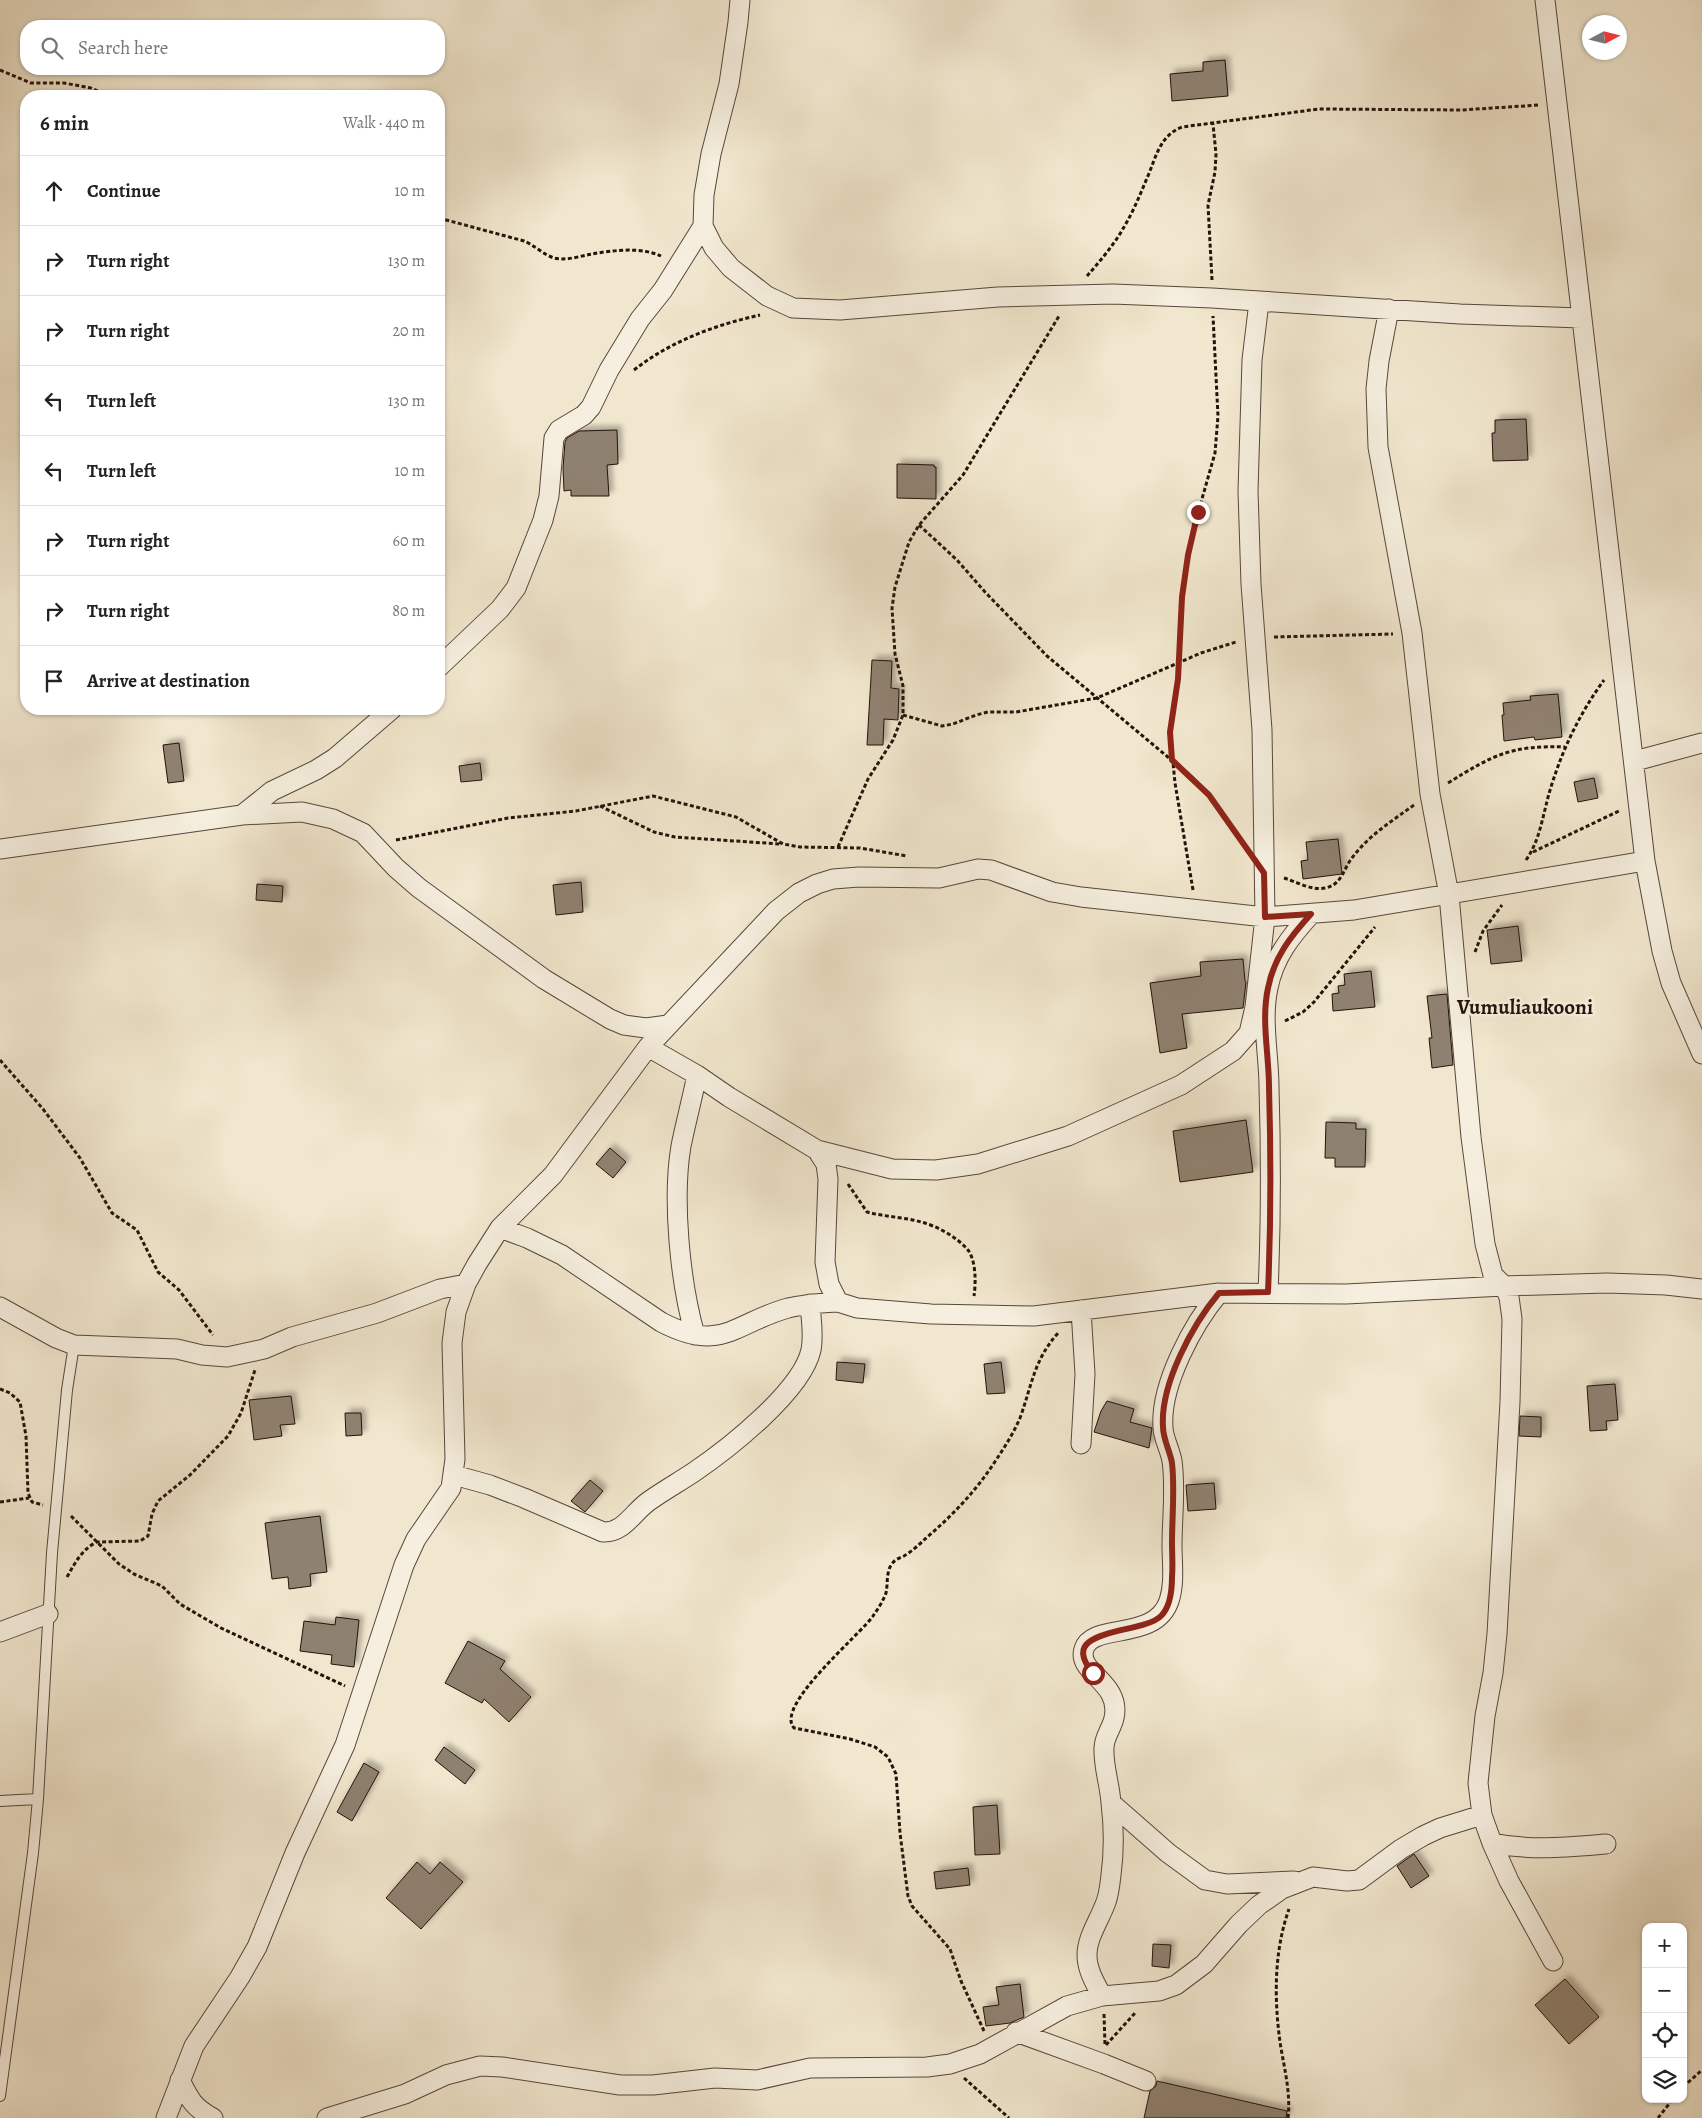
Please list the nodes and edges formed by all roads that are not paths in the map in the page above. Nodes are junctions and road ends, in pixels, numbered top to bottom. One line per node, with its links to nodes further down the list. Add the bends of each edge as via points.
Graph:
1 (740, 0): 3 (street, via 729,84 704,195)
2 (1545, 0): 6 (street)
3 (703, 226): 4 (street, via 714,248 731,268 767,296 793,308 840,310 1072,294); 7 (street, via 680,266 640,319 591,407 559,430 554,438 545,512 516,588 500,609)
4 (1259, 302): 5 (street); 16 (street, via 1252,360 1249,453 1250,538 1262,730)
5 (1389, 309): 6 (street); 14 (street, via 1376,389 1378,447 1412,633 1430,794)
6 (1581, 318): 10 (street)
7 (445, 661)
8 (385, 715): 11 (street, via 335,758 272,791)
9 (1702, 743): 10 (street)
10 (1635, 761): 13 (street)
11 (242, 815): 12 (street); 17 (street, via 302,812 332,819 363,833 419,888 544,979 610,1020 641,1028)
12 (0, 849)
13 (1645, 862): 14 (street); 18 (street, via 1668,975)
14 (1449, 895): 15 (street); 25 (street, via 1482,1223 1490,1268)
15 (1311, 914): 16 (street); 27 (street, via 1281,950 1267,989 1271,1217)
16 (1265, 917): 17 (street, via 1052,892 985,869 939,878 833,879 799,893 776,911); 22 (street, via 1249,1033 1233,1050 1181,1085 1068,1136 978,1164 936,1170 892,1169)
17 (668, 1025): 19 (street)
18 (1698, 1037): 20 (street)
19 (648, 1047): 21 (street); 23 (street, via 552,1175)
20 (1702, 1054)
21 (697, 1075): 22 (street); 33 (street, via 681,1146 678,1188 683,1285)
22 (821, 1157): 29 (street, via 828,1197 824,1262 829,1284)
23 (500, 1228): 24 (street); 33 (street, via 562,1255 661,1322)
24 (466, 1284): 34 (street, via 440,1289 378,1313 292,1337 264,1349 227,1356 177,1349); 36 (street, via 456,1312 452,1343)
25 (1504, 1286): 26 (street, via 1607,1284); 27 (street, via 1346,1294); 42 (street, via 1512,1319 1511,1363 1497,1634 1478,1782)
26 (1702, 1289)
27 (1268, 1292): 28 (street)
28 (1219, 1293): 32 (street); 41 (street, via 1188,1336 1163,1413 1162,1427 1172,1462 1173,1487 1172,1578 1165,1611 1151,1623 1098,1636 1086,1643 1083,1650 1087,1666 1113,1694 1114,1718 1104,1746)
29 (838, 1302): 30 (street); 32 (street, via 857,1308 973,1316)
30 (810, 1304): 33 (street, via 788,1308 731,1332); 36 (street, via 811,1350 803,1369 778,1401 764,1417 710,1460 648,1501 622,1527 603,1532 490,1485)
31 (0, 1307): 34 (street)
32 (1081, 1313): 35 (street, via 1085,1374)
33 (695, 1335)
34 (74, 1345): 37 (lane, via 67,1390)
35 (1081, 1444)
36 (454, 1475): 50 (street, via 445,1499 416,1539 404,1565 345,1745 295,1853 257,1947 194,2046)
37 (48, 1614): 38 (street); 39 (lane)
38 (0, 1632)
39 (38, 1799): 40 (lane); 49 (lane)
40 (0, 1800)
41 (1111, 1802): 45 (street, via 1168,1853 1205,1880 1227,1884); 47 (street, via 1111,1875 1106,1901 1087,1954 1091,1976)
42 (1482, 1815): 43 (street); 45 (street, via 1423,1836 1359,1880 1347,1882 1313,1877)
43 (1492, 1843): 44 (street, via 1544,1848); 46 (street, via 1509,1881)
44 (1606, 1844)
45 (1298, 1881): 47 (street, via 1259,1905 1204,1964 1176,1985)
46 (1554, 1961)
47 (1102, 1996): 48 (street, via 1067,2006)
48 (1016, 2032): 51 (street); 55 (street, via 980,2054 950,2064 818,2067 757,2080 715,2078 620,2085 480,2066 446,2075 405,2094)
49 (3, 2052): 52 (lane)
50 (180, 2080): 53 (street); 54 (street, via 198,2109)
51 (1146, 2081)
52 (0, 2096)
53 (166, 2118)
54 (213, 2118)
55 (326, 2118)

